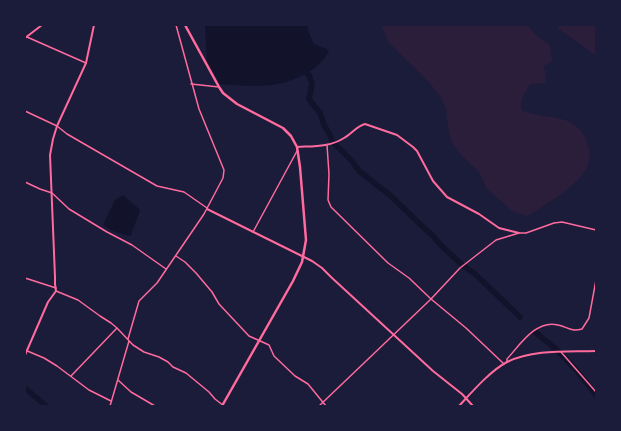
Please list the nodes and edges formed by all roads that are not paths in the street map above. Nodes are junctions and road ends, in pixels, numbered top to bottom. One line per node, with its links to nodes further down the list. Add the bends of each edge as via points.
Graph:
1 (42, 25): 5 (street)
2 (94, 25): 6 (street)
3 (176, 25): 7 (street)
4 (186, 25): 8 (main road)
5 (26, 38): 6 (street)
6 (86, 63): 10 (street)
7 (191, 84): 8 (street); 15 (street, via 224,170 223,178)
8 (219, 87): 12 (main road, via 237,104 283,128)
9 (25, 111): 10 (street)
10 (57, 126): 14 (street, via 50,155); 15 (street, via 158,186 184,192)
11 (327, 145): 12 (street); 18 (street, via 344,138 365,124 398,135 417,151 433,181 447,197 499,228); 25 (street, via 327,196 331,208 388,263)
12 (297, 148): 17 (street); 20 (main road, via 306,232)
13 (25, 182): 14 (street)
14 (52, 193): 21 (street, via 69,209 132,245); 24 (street)
15 (207, 209): 17 (street); 19 (street)
16 (596, 230): 18 (street, via 562,222)
17 (253, 232): 20 (street)
18 (519, 233): 25 (street, via 492,242 460,268)
19 (176, 256): 21 (street); 29 (street, via 196,273 219,304 249,336)
20 (303, 257): 27 (street, via 322,268); 29 (main road, via 293,281)
21 (166, 269): 28 (street, via 139,302)
22 (25, 278): 24 (street)
23 (596, 280): 34 (street, via 589,318 582,329 576,331 558,325 544,325 532,332)
24 (56, 290): 26 (street, via 78,300); 30 (street)
25 (431, 299): 27 (street); 35 (street)
26 (117, 328): 28 (street); 36 (street)
27 (394, 334): 39 (street); 41 (street)
28 (129, 340): 37 (street); 45 (street, via 144,352 159,357 186,373)
29 (259, 340): 41 (street, via 269,345 274,356 295,376 308,384); 45 (main road)
30 (26, 351): 33 (street); 36 (street, via 44,358)
31 (596, 351): 32 (street)
32 (561, 352): 34 (street, via 542,353); 38 (street)
33 (25, 355)
34 (507, 362): 35 (street)
35 (504, 364): 39 (street)
36 (71, 376): 40 (street)
37 (118, 380): 40 (street); 44 (street, via 131,392)
38 (596, 392)
39 (466, 398): 48 (street); 49 (street)
40 (111, 402): 42 (street); 43 (street)
41 (322, 402): 46 (street); 47 (street)
42 (110, 406)
43 (114, 406)
44 (155, 406)
45 (223, 406)
46 (319, 406)
47 (326, 406)
48 (459, 406)
49 (473, 406)

